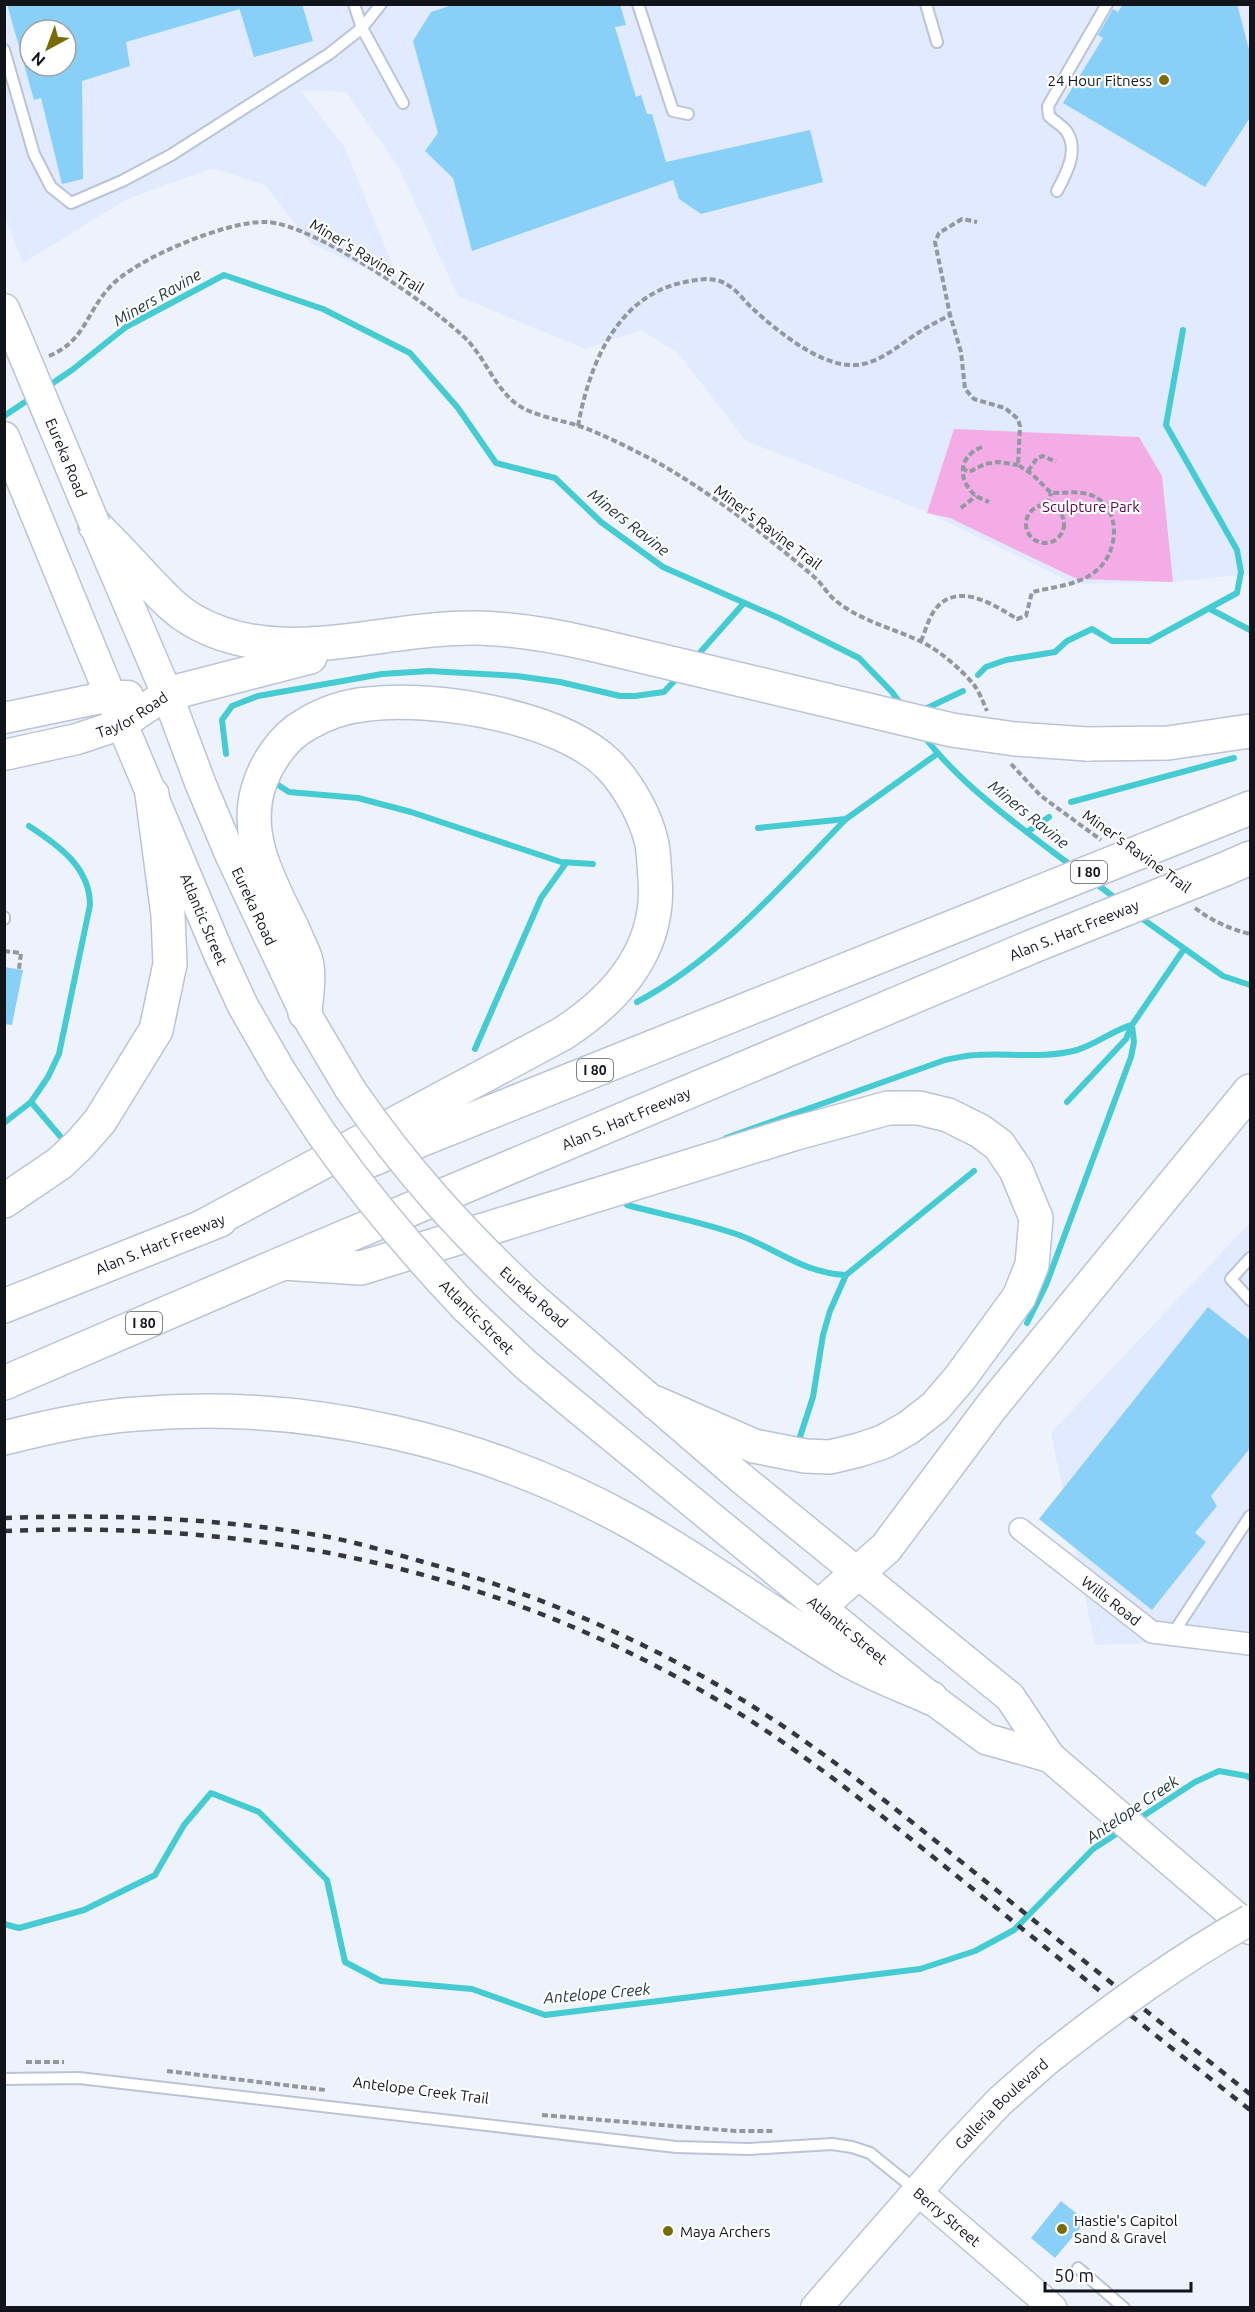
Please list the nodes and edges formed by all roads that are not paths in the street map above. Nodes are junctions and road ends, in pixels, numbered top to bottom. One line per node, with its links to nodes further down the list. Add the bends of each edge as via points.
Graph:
1 (354, 4): 6 (lane)
2 (381, 4): 6 (lane)
3 (638, 4): 10 (lane, via 673,111)
4 (926, 4): 7 (lane)
5 (1107, 4): 11 (lane, via 1048,106 1049,116 1067,132 1072,149 1068,170)
6 (362, 28): 8 (lane, via 329,54 171,154 123,181 71,203 51,187 34,154); 9 (lane)
7 (937, 42)
8 (4, 50)
9 (403, 103)
10 (688, 114)
11 (1057, 190)
12 (10, 322): 14 (main road, Eureka Road, bridge)
13 (4, 437): 17 (main road)
14 (95, 525): 15 (highway, via 171,606 191,620 233,638 281,645); 16 (main road, Eureka Road)
15 (402, 634): 16 (highway); 20 (highway, bridge, via 477,628 534,632 952,730 1016,739 1087,744 1168,743)
16 (167, 694): 17 (main road, Taylor Road); 19 (main road, Taylor Road); 25 (main road, Eureka Road, via 231,856)
17 (110, 696): 18 (main road, Taylor Road); 19 (main road, Atlantic Street)
18 (4, 718)
19 (122, 724): 21 (main road, Taylor Road, via 77,739); 22 (main road, Atlantic Street)
20 (1251, 731)
21 (4, 755)
22 (152, 794): 27 (highway, via 170,948 156,1030 100,1120 80,1143 60,1164); 39 (main road, Atlantic Street, bridge, via 243,1006 281,1072 360,1188 465,1307 556,1390)
23 (1251, 808): 28 (highway, Alan S. Hart Freeway / I 80, bridge)
24 (1238, 864): 30 (highway, Alan S. Hart Freeway / I 80, bridge, via 1031,947)
25 (305, 1013): 28 (highway, via 307,962 256,849 254,828 257,791 264,773 275,754 302,726 339,710 367,704 452,706 540,724 585,746 608,764 644,821 652,845 656,893 644,948 611,997 562,1034); 34 (main road, Eureka Road, bridge, via 350,1089 451,1219 533,1298)
26 (1251, 1091): 38 (highway, via 992,1406 886,1548)
27 (4, 1201)
28 (200, 1228): 32 (highway, Alan S. Hart Freeway / I 80)
29 (1251, 1258): 31 (lane, via 1231,1279)
30 (283, 1263): 33 (highway, Alan S. Hart Freeway / I 80); 34 (highway, via 361,1268 888,1107 919,1108 948,1115 999,1145 1016,1170 1036,1218 1032,1265 1020,1297 960,1378 935,1407 908,1428 859,1450 830,1457 805,1456 754,1446)
31 (1251, 1300)
32 (4, 1306)
33 (4, 1383)
34 (656, 1402): 38 (main road, Atlantic Street, via 741,1478)
35 (4, 1438): 42 (highway, via 57,1425 137,1414 205,1412 344,1422 411,1437 514,1468 591,1501 678,1551 843,1658)
36 (1251, 1516): 40 (lane)
37 (1020, 1529): 40 (street, Wills Road, via 1152,1632)
38 (859, 1573): 39 (highway); 43 (main road, Atlantic Street, via 1010,1697)
39 (820, 1606): 42 (main road, Atlantic Street)
40 (1172, 1635): 41 (street, Wills Road)
41 (1251, 1644)
42 (931, 1698): 43 (main road, Atlantic Street, via 986,1739)
43 (1050, 1757): 45 (main road, Atlantic Street)
44 (1251, 1920): 47 (main road, Galleria Boulevard, bridge, via 1203,1947 1108,2012 1048,2059 1000,2100)
45 (1251, 1929)
46 (4, 2079): 47 (lane, Berry Street, via 79,2078 676,2147 749,2149 832,2144 870,2153)
47 (917, 2191): 49 (main road, Galleria Boulevard); 50 (street, Berry Street)
48 (1078, 2268): 51 (lane)
49 (816, 2307)
50 (1053, 2307)
51 (1124, 2307)

